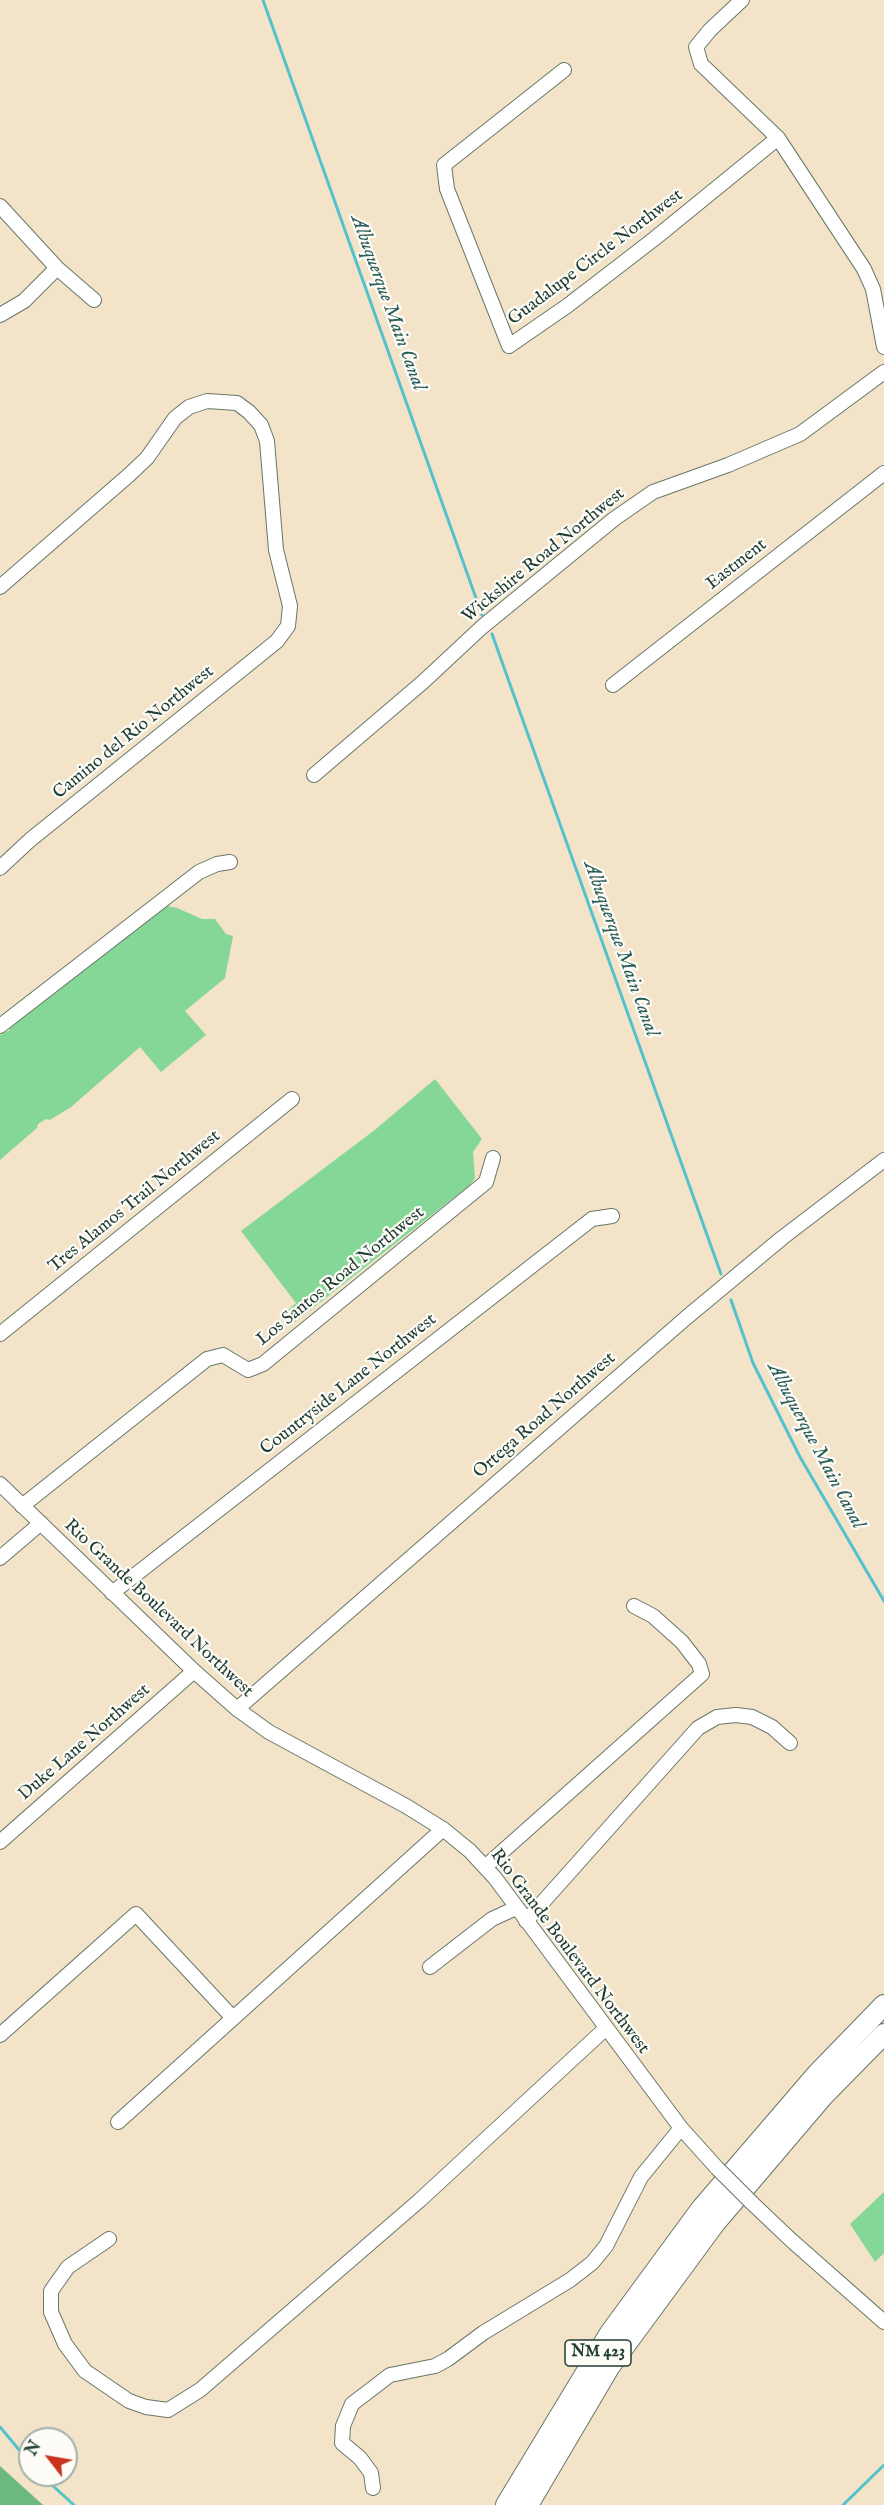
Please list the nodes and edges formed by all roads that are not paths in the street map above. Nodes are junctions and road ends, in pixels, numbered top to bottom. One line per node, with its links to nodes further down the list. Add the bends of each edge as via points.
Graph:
1 (742, 0): 3 (street, via 696,47 701,64)
2 (564, 70): 3 (street, Guadalupe Circle Northwest, via 444,165 447,189 509,346 637,253)
3 (778, 138): 8 (street, via 864,269 873,290)
4 (0, 206): 5 (street)
5 (57, 268): 6 (street); 7 (street, via 24,301)
6 (94, 300)
7 (0, 315)
8 (884, 347)
9 (884, 372): 13 (street, Wickshire Road Northwest, via 800,434 653,492 614,519 482,627)
10 (884, 473): 12 (street, Eastment)
11 (0, 587): 15 (street, Camino del Rio Northwest, via 147,458 175,418 189,407 207,401 237,403 261,425 267,441 276,550 290,606 288,626 277,641)
12 (613, 685)
13 (314, 775)
14 (230, 862): 16 (street, via 199,872)
15 (0, 868)
16 (0, 1026)
17 (292, 1099): 21 (street, Tres Alamos Trail Northwest)
18 (493, 1158): 23 (street, Los Santos Road Northwest, via 486,1182 263,1364 248,1370 223,1355 207,1359)
19 (884, 1160): 29 (street, Ortega Road Northwest, via 687,1317)
20 (612, 1216): 26 (street, Countryside Lane Northwest, via 592,1219)
21 (0, 1334)
22 (0, 1484): 23 (street, Rio Grande Boulevard Northwest)
23 (22, 1506): 24 (street, Rio Grande Boulevard Northwest)
24 (40, 1523): 25 (street); 26 (street, Rio Grande Boulevard Northwest)
25 (0, 1558)
26 (112, 1593): 28 (street, Rio Grande Boulevard Northwest)
27 (634, 1606): 33 (street, via 653,1616 682,1642 702,1674)
28 (194, 1671): 29 (street, Rio Grande Boulevard Northwest); 32 (street, Duke Lane Northwest)
29 (237, 1709): 31 (street, Rio Grande Boulevard Northwest, via 269,1732)
30 (789, 1743): 35 (street, via 772,1727 752,1717 717,1717 698,1728)
31 (442, 1829): 33 (street, Rio Grande Boulevard Northwest); 38 (street)
32 (0, 1842)
33 (485, 1867): 34 (street, Rio Grande Boulevard Northwest)
34 (516, 1908): 35 (street, Rio Grande Boulevard Northwest); 36 (street, via 492,1919)
35 (526, 1921): 39 (street, Rio Grande Boulevard Northwest)
36 (430, 1967)
37 (884, 2005): 47 (highway, NM 423, via 794,2100 701,2209 610,2333)
38 (233, 2018): 41 (street, via 136,1914); 42 (street)
39 (605, 2029): 43 (street, Rio Grande Boulevard Northwest); 44 (street, via 420,2200 200,2390 168,2410 129,2401 86,2371 64,2344 51,2312 51,2291 68,2267)
40 (884, 2034): 48 (highway, NM 423, via 810,2111 715,2223 610,2366)
41 (0, 2036)
42 (118, 2122)
43 (681, 2128): 45 (street, Rio Grande Boulevard Northwest, bridge, via 752,2203); 46 (street, via 641,2177 606,2246 592,2264 448,2359 435,2366 390,2375 352,2404 343,2426 342,2443 371,2473)
44 (109, 2239)
45 (884, 2322)
46 (373, 2488)
47 (506, 2505)
48 (528, 2505)

